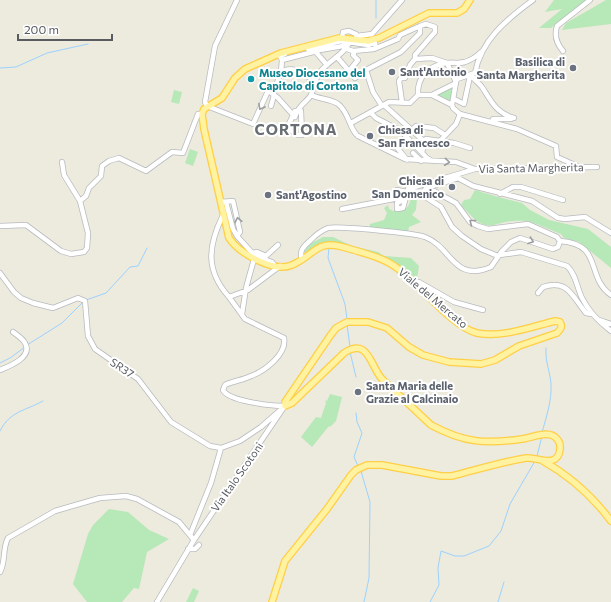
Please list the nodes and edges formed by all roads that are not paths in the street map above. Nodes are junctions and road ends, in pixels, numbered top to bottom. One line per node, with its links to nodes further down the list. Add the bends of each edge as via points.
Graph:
1 (237, 0): 33 (street, via 215,46 205,102)
2 (402, 0): 7 (street, via 372,34)
3 (470, 0): 7 (main road, via 464,9 457,13 428,13 379,38 368,41)
4 (533, 0): 14 (street, via 504,23)
5 (590, 0): 13 (street, via 557,26 557,40)
6 (420, 26): 9 (street); 16 (street, via 431,25 436,32); 20 (street, via 420,33 401,52)
7 (350, 40): 8 (street); 9 (street, via 368,45 375,43); 10 (street); 17 (street, via 282,55); 33 (main road, via 281,53 245,69 235,78 222,98)
8 (340, 46): 10 (street); 11 (street)
9 (376, 48): 12 (street)
10 (346, 50): 12 (street); 15 (street)
11 (318, 51): 17 (street); 19 (street)
12 (355, 51): 21 (street, via 353,55 358,60)
13 (562, 51)
14 (481, 52): 18 (street, via 472,60); 23 (street, via 475,73)
15 (337, 57): 19 (street); 21 (street)
16 (414, 59): 18 (street, via 432,58); 31 (street, via 405,78 401,78 398,84)
17 (282, 60): 22 (street)
18 (446, 63): 25 (street); 28 (street, via 423,75 418,83)
19 (327, 65): 24 (street)
20 (366, 70): 21 (street, via 355,78); 35 (street, via 373,92)
21 (349, 71)
22 (281, 72): 24 (street, via 287,68 295,69); 26 (street)
23 (471, 76): 25 (street); 30 (street, via 464,104); 41 (street, via 492,104 514,118 493,119)
24 (315, 81): 27 (street)
25 (456, 82): 29 (street); 30 (street)
26 (270, 92): 33 (street, one-way to 33, via 253,124); 34 (street); 40 (street)
27 (311, 95): 36 (street); 42 (street, via 338,104)
28 (418, 95): 29 (street); 31 (street, via 413,102)
29 (432, 95): 32 (street)
30 (454, 99): 32 (street)
31 (402, 102): 35 (street)
32 (452, 105): 39 (street)
33 (207, 106): 38 (main road)
34 (271, 106)
35 (383, 106): 37 (street); 43 (street)
36 (296, 112): 40 (street, via 295,117); 40 (street, via 301,111 302,135 287,128)
37 (371, 113): 42 (street); 49 (street, via 401,132)
38 (202, 114): 62 (street, via 198,114 183,153 172,152 146,171 119,158 109,161 102,166 101,176); 63 (main road)
39 (460, 114): 41 (street); 44 (street, via 456,124)
40 (293, 116)
41 (492, 122): 56 (street, via 518,129 556,146 557,157)
42 (351, 123): 51 (street, via 351,128 357,135)
43 (412, 130): 44 (street, via 416,126 434,128); 46 (street)
44 (445, 135): 45 (street)
45 (440, 141): 46 (street, via 426,139); 48 (street)
46 (426, 143): 49 (street)
47 (395, 145): 51 (street)
48 (470, 148)
49 (422, 152): 53 (street)
50 (413, 153): 52 (street)
51 (408, 160): 52 (street)
52 (421, 161): 53 (street)
53 (432, 161): 57 (street, one-way to 57, via 456,162)
54 (62, 162): 62 (street, via 64,176)
55 (597, 166): 56 (street, Via Santa Margherita)
56 (579, 167): 57 (street, Via Santa Margherita)
57 (475, 169): 60 (street, Via Santa Margherita, via 413,189 396,190)
58 (425, 190): 59 (street, via 456,178 469,185); 60 (street); 68 (street, one-way to 58, via 557,237 528,224 488,229 478,226 470,222 456,203 434,191)
59 (499, 194): 61 (street, via 513,188 521,188); 67 (street, via 532,201 558,218 585,217)
60 (407, 195): 64 (street); 71 (street, via 424,196 436,203 452,227 462,236 485,252)
61 (563, 200)
62 (80, 201): 66 (street, via 88,233 87,248 84,252 71,254 61,251 26,225)
63 (224, 202): 65 (main road); 70 (street, via 233,229)
64 (342, 209)
65 (223, 215): 72 (main road, via 229,238); 80 (street, via 210,256 217,279)
66 (0, 226)
67 (611, 233)
68 (560, 242): 71 (street, one-way to 68, via 511,242 520,238 553,249 558,247); 79 (street, via 579,245 588,252 604,290)
69 (278, 245): 70 (street, via 266,256 257,252)
70 (252, 253): 74 (street)
71 (499, 256): 73 (street, via 491,267 478,271 468,270 456,265 426,237 330,228 315,236 302,248); 83 (street, via 521,252 567,266 572,271 582,298)
72 (254, 259): 74 (main road); 77 (street)
73 (302, 260): 74 (main road, Viale del Mercato, via 291,266); 76 (main road, Viale del Mercato, via 320,246 334,244 394,266)
74 (278, 266): 77 (street)
75 (0, 273): 90 (street, SR37, via 14,292 33,303 52,308 78,298 84,301 88,336 95,349 138,379 171,422 210,446)
76 (416, 283): 81 (street, via 419,282 454,302); 89 (main road, Viale del Mercato, via 450,315 472,331 484,334 504,333 558,321 562,325 557,333 519,346 491,362 466,364 430,358 417,352 384,326 359,321 346,322 336,328 330,336 285,402)
77 (245, 292): 80 (street); 82 (street)
78 (538, 293): 83 (street, via 543,287 560,284 586,313)
79 (611, 295)
80 (229, 298): 82 (street)
81 (483, 310)
82 (242, 314): 89 (street, via 250,322 284,338 284,347 280,354 257,374 225,385 223,391 235,399)
83 (592, 314): 84 (street)
84 (596, 319): 85 (street); 86 (street)
85 (611, 324)
86 (611, 331)
87 (13, 332): 88 (street, via 24,342 26,350 22,359)
88 (0, 370)
89 (285, 406): 90 (street, via 251,434); 91 (main road, via 292,403 344,353 357,348 369,354 382,379 431,425 487,443 552,435 560,445); 97 (street, Via Italo Scotoni)
90 (221, 448): 96 (street, via 211,483)
91 (559, 454): 93 (main road); 94 (main road)
92 (539, 458): 93 (main road); 94 (main road); 102 (main road, via 521,459 452,476 373,464 362,467 351,475 328,509 285,561)
93 (553, 460): 94 (main road)
94 (561, 470): 95 (main road)
95 (611, 521)
96 (190, 535): 97 (street); 100 (street, via 179,522 137,499 126,496 100,498 55,511 8,538)
97 (194, 540): 99 (street, Via Italo Scotoni)
98 (199, 545): 99 (street)
99 (188, 549): 101 (street, Via Italo Scotoni)
100 (0, 572)
101 (157, 602)
102 (272, 602)

